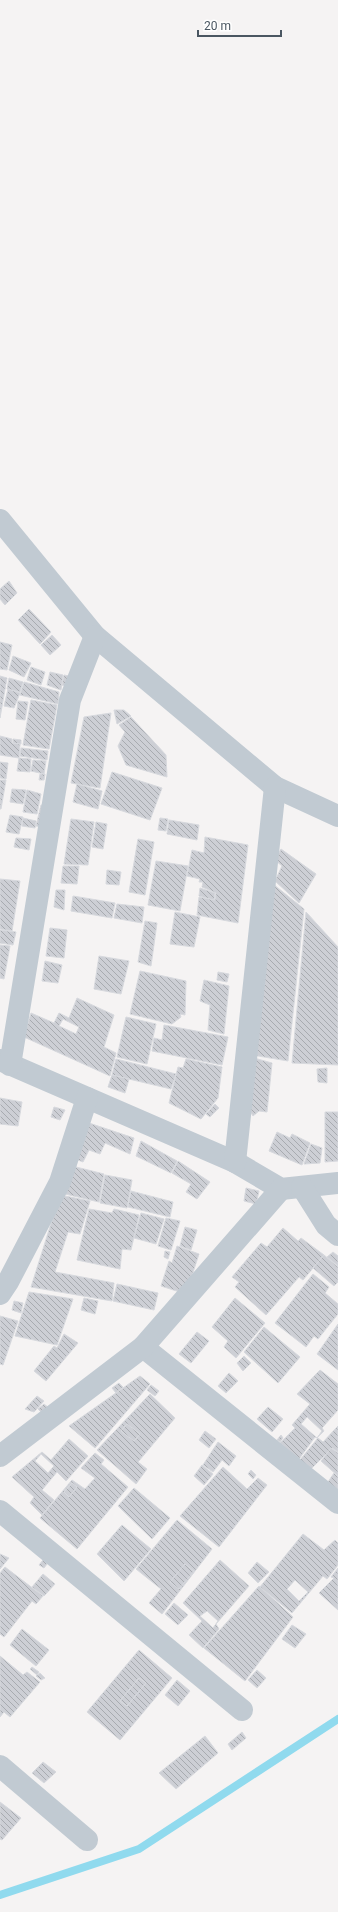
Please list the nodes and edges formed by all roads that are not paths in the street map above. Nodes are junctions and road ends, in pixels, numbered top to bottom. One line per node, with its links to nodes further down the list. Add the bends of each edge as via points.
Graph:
1 (0, 520): 2 (street)
2 (95, 636): 3 (street); 5 (street, via 70,700)
3 (275, 787): 4 (street); 7 (street)
4 (338, 816)
5 (5, 1063): 6 (street)
6 (88, 1098): 7 (street); 11 (street, via 60,1182)
7 (235, 1162): 9 (street)
8 (338, 1183): 9 (street)
9 (291, 1188): 10 (street); 12 (street)
10 (338, 1235)
11 (0, 1294)
12 (143, 1347): 13 (street); 14 (street)
13 (0, 1456)
14 (338, 1503)
15 (0, 1511): 16 (street)
16 (242, 1710)
17 (0, 1766): 18 (street)
18 (87, 1840)

